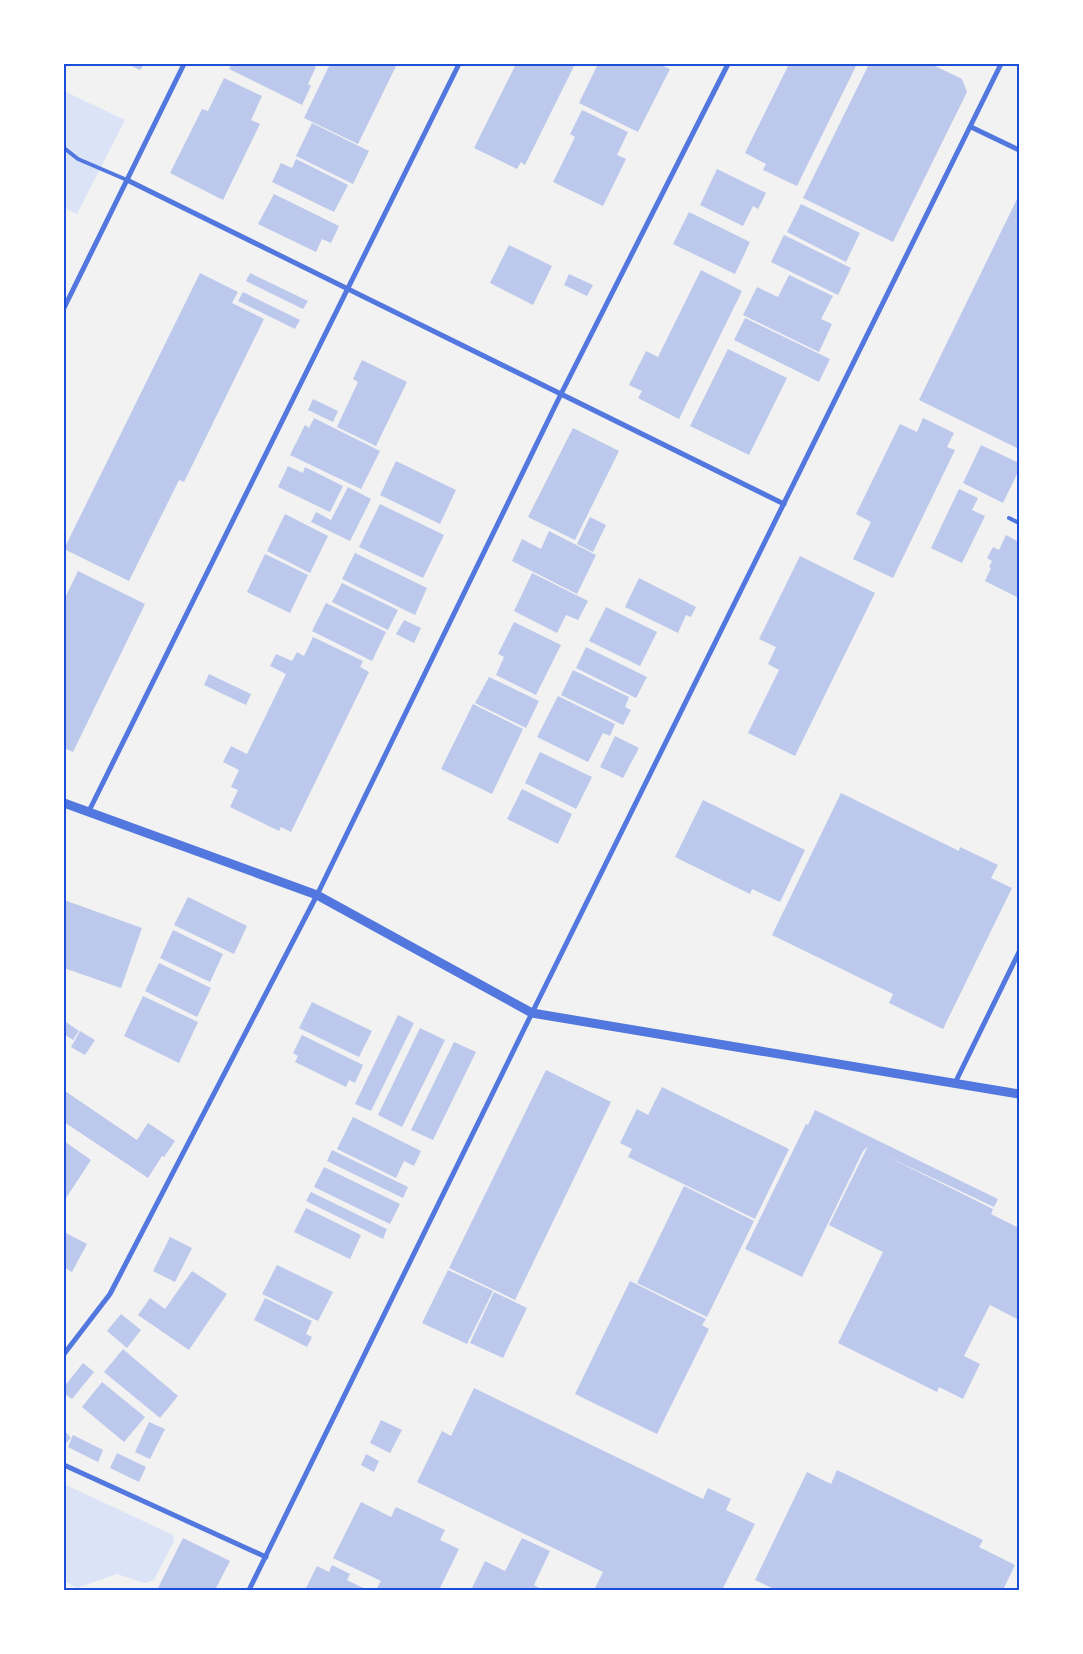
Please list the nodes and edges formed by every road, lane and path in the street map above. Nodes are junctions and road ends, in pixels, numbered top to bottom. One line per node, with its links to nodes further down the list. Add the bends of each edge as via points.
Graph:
1 (184, 64): 8 (street)
2 (459, 64): 9 (street)
3 (728, 64): 11 (street)
4 (1000, 64): 5 (street)
5 (971, 127): 7 (street); 12 (street)
6 (64, 148): 8 (lane, via 78,159)
7 (1019, 150)
8 (127, 180): 9 (street); 10 (street)
9 (348, 289): 11 (street); 16 (street)
10 (64, 308)
11 (561, 394): 12 (street); 17 (street)
12 (784, 504): 19 (street)
13 (1009, 518): 14 (lane)
14 (1019, 523)
15 (64, 804): 16 (street)
16 (88, 812): 17 (street)
17 (317, 895): 19 (street); 22 (street, via 110,1294)
18 (1019, 952): 20 (street)
19 (532, 1013): 20 (street); 24 (street)
20 (955, 1083): 21 (street)
21 (1019, 1094)
22 (64, 1354)
23 (64, 1464): 24 (street)
24 (266, 1557): 25 (street)
25 (249, 1590)

